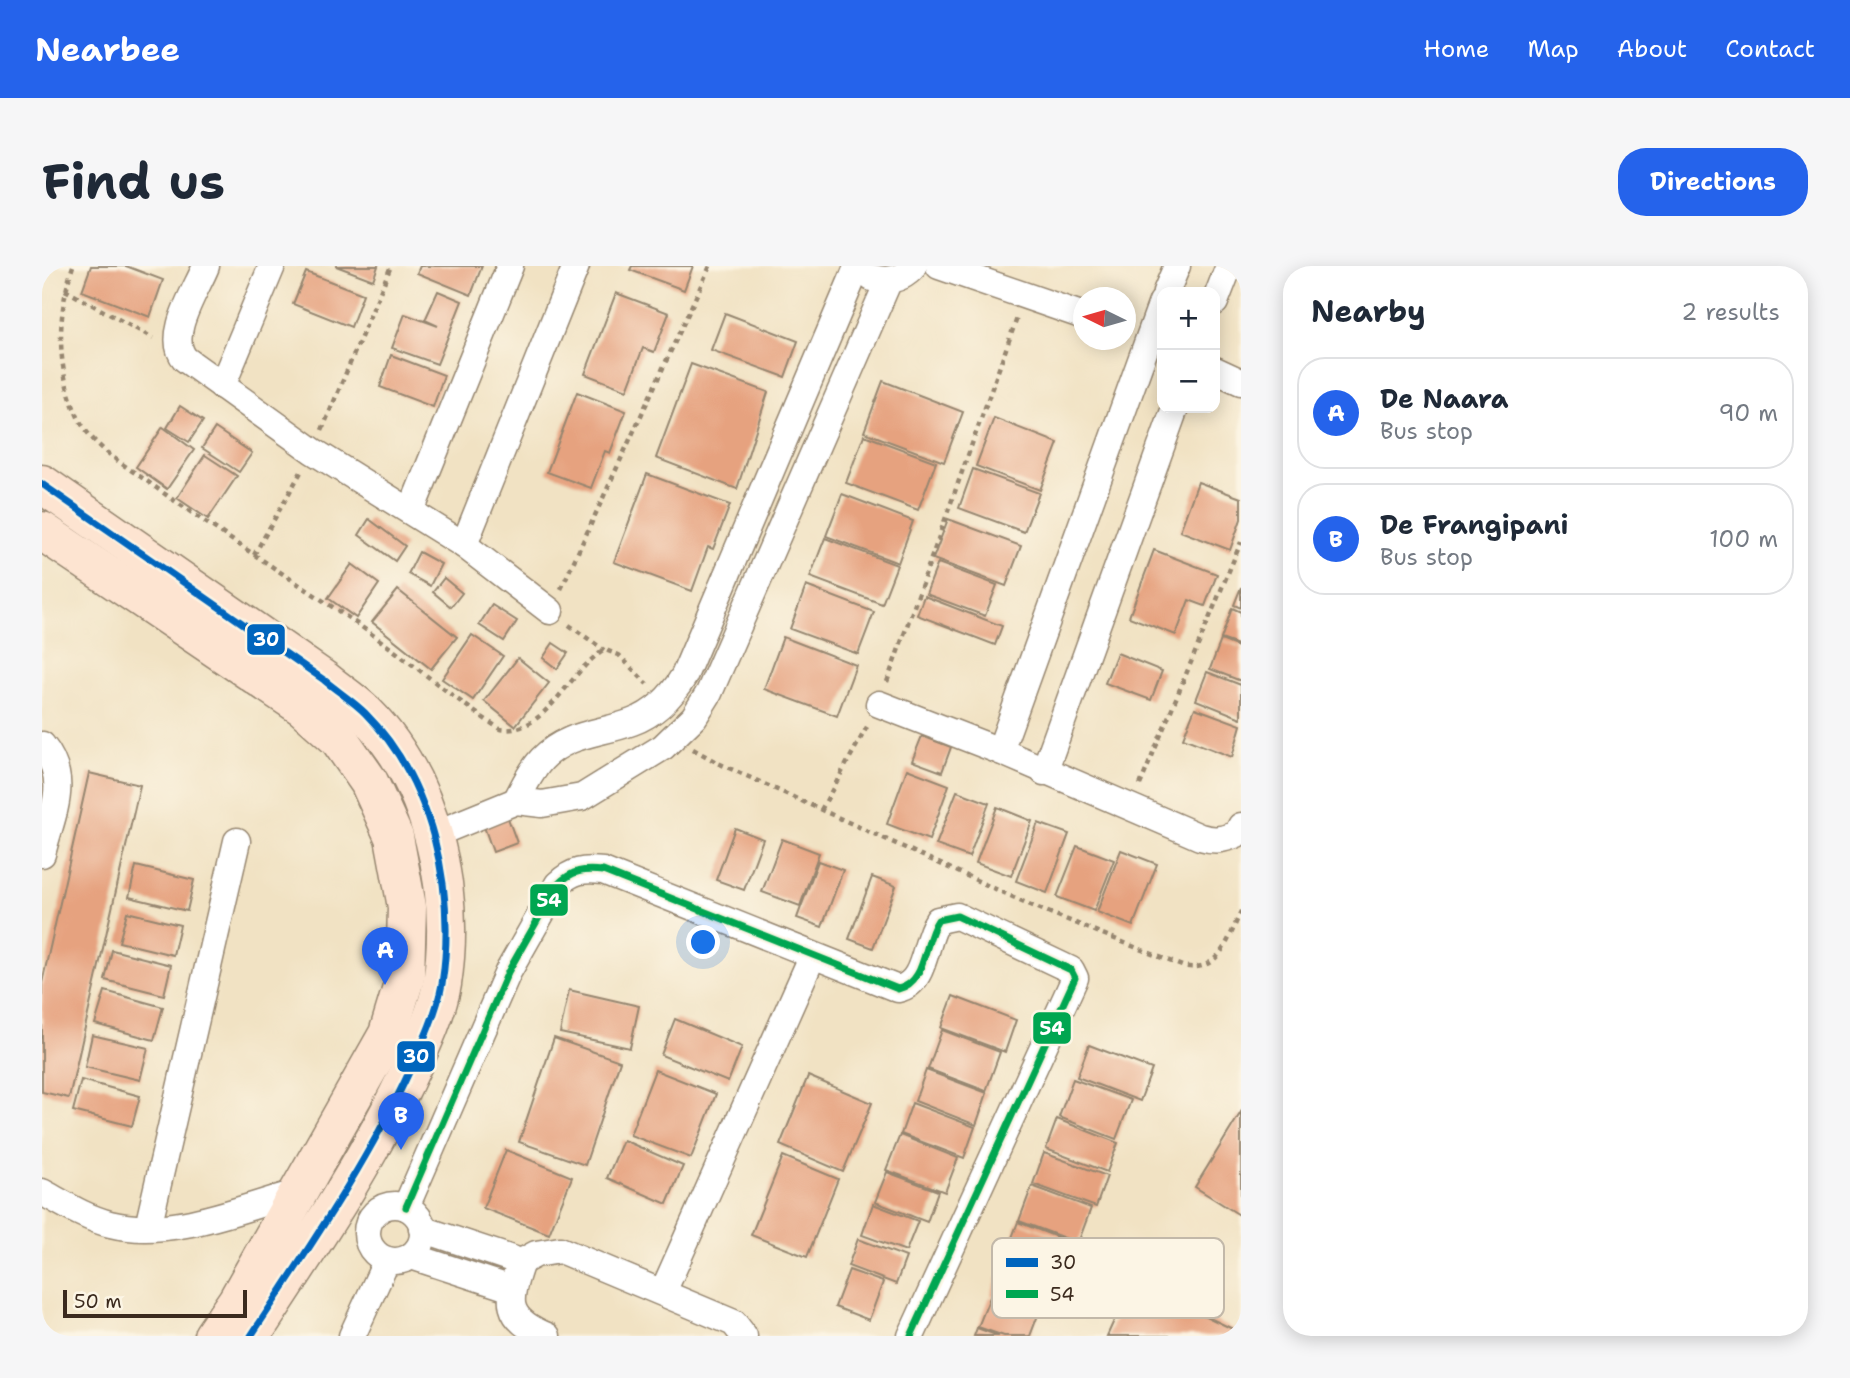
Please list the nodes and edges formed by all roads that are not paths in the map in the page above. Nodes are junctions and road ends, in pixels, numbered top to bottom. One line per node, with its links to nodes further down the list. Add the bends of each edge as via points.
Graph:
1 (206, 266): 18 (street, via 177,335 179,352)
2 (272, 266): 18 (street)
3 (510, 266): 21 (street)
4 (576, 266): 23 (street)
5 (914, 266): 10 (street)
6 (939, 266): 13 (street)
7 (1177, 266): 11 (street)
8 (1229, 266): 12 (street)
9 (855, 268): 10 (street, via 866,276); 27 (street, via 684,676 660,706)
10 (889, 281): 30 (street, via 709,693 694,717)
11 (1168, 287)
12 (1220, 289)
13 (1073, 312)
14 (1157, 313): 15 (street)
15 (1145, 338): 29 (street)
16 (1220, 372): 17 (street)
17 (1241, 382)
18 (222, 386): 21 (street, via 313,451)
19 (1173, 413): 31 (street)
20 (42, 484): 24 (street)
21 (411, 511): 23 (street)
22 (42, 531): 24 (street)
23 (464, 545): 25 (street)
24 (137, 573): 34 (street, via 324,680 366,714 405,765); 39 (street, via 340,739 369,782 394,837 407,907 405,978 388,1034)
25 (550, 611)
26 (879, 704): 29 (street)
27 (632, 722): 30 (street); 32 (street, via 581,734 561,745 542,759)
28 (42, 746): 36 (street, via 55,762 59,787)
29 (999, 751): 31 (street)
30 (648, 758): 32 (street, via 582,797 542,804)
31 (1044, 772): 33 (street, via 1214,841 1237,834)
32 (516, 801): 34 (street)
33 (1241, 825)
34 (435, 834): 40 (street, via 445,920 442,986 388,1119)
35 (237, 841): 43 (street)
36 (42, 854)
37 (812, 957): 41 (street, via 603,871 581,869 568,875 558,884 508,972); 48 (street); 54 (street, via 898,989 907,987 916,979 937,920 957,916 1071,970 1075,978)
38 (42, 1192): 43 (street, via 108,1224)
39 (296, 1193): 43 (street, via 182,1225); 49 (street)
40 (335, 1206): 42 (street); 50 (street)
41 (406, 1207): 42 (street, via 383,1207); 44 (street, via 417,1216)
42 (368, 1225): 45 (street, via 370,1247)
43 (148, 1227)
44 (422, 1230): 45 (street, via 418,1249); 46 (street)
45 (399, 1258): 47 (street); 51 (street)
46 (521, 1262): 47 (street); 48 (street, via 560,1250)
47 (512, 1289): 52 (street, via 515,1314)
48 (663, 1292): 53 (street, via 734,1323)
49 (213, 1336)
50 (251, 1336)
51 (352, 1336)
52 (547, 1336)
53 (744, 1336)
54 (911, 1336)

